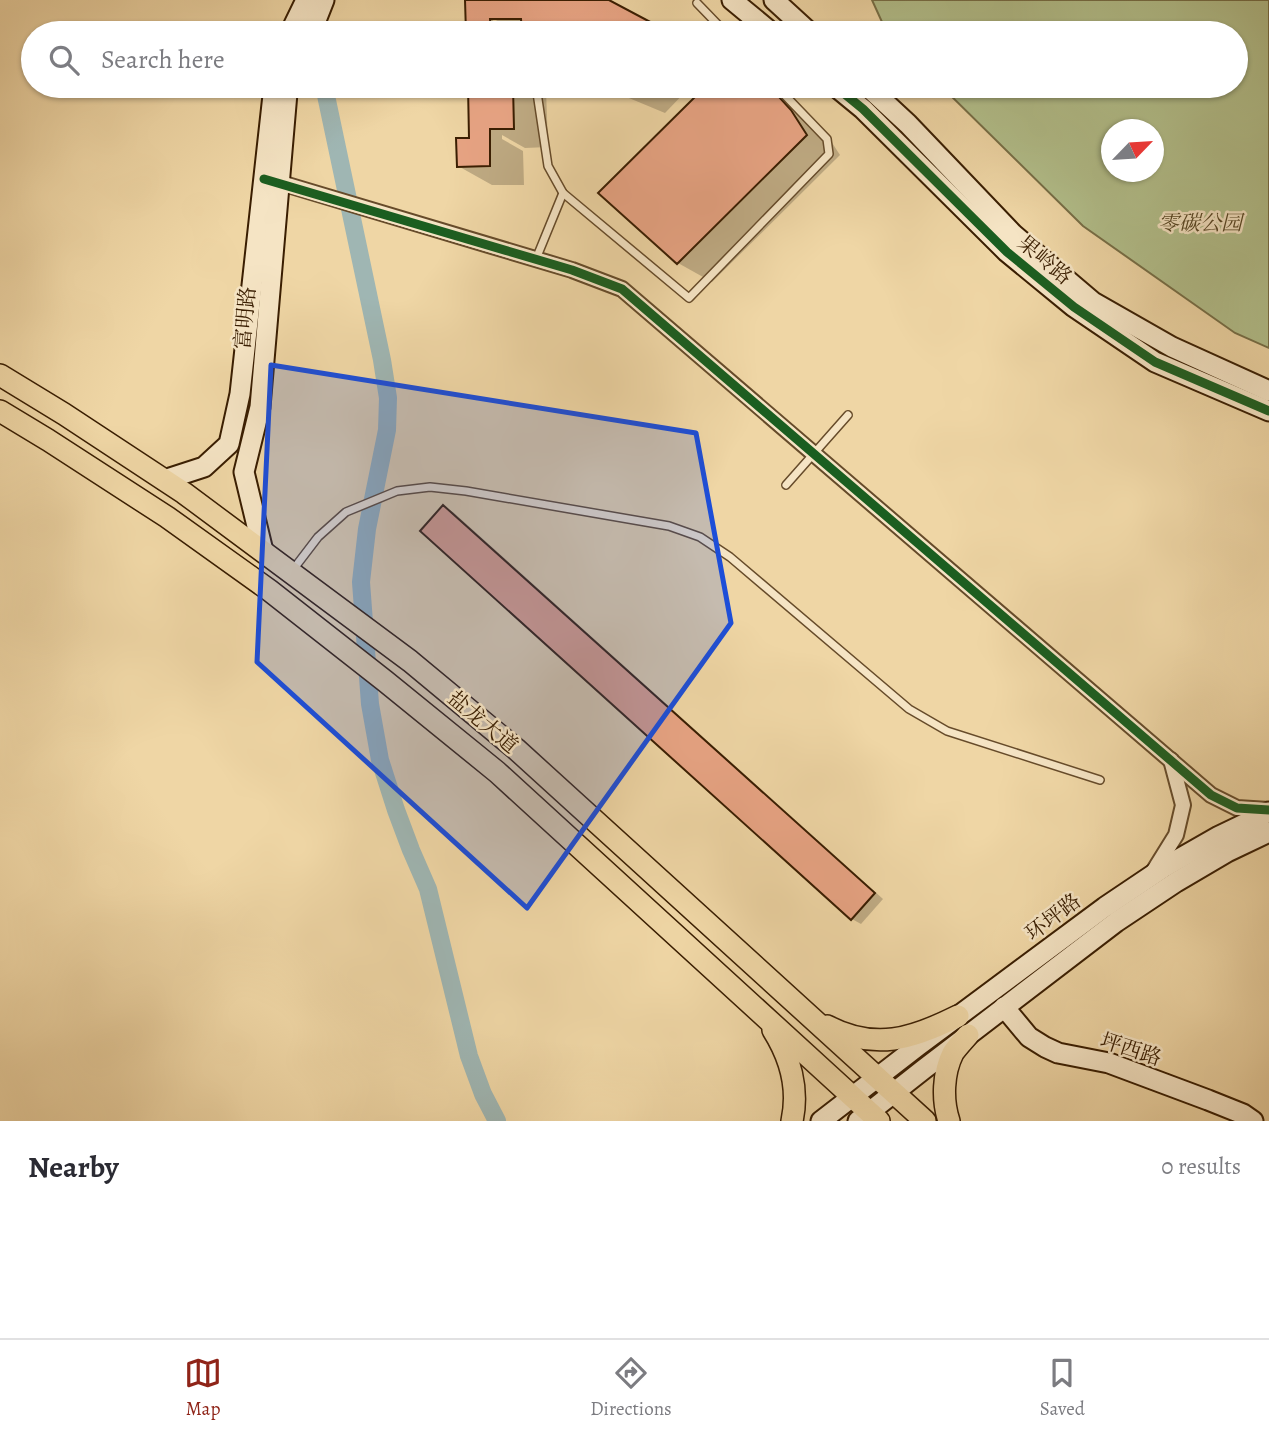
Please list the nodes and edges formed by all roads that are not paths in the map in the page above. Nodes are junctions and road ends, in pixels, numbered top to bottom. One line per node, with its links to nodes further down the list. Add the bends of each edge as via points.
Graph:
1 (306, 0): 6 (street)
2 (324, 0): 7 (street)
3 (732, 0): 9 (street)
4 (774, 0): 10 (street)
5 (697, 3): 8 (lane)
6 (296, 21)
7 (316, 21)
8 (714, 21)
9 (757, 21)
10 (797, 21)
11 (274, 98): 17 (street, 富明路)
12 (286, 98): 17 (street, 富明路)
13 (538, 98): 18 (lane, via 548,166)
14 (788, 98): 18 (lane, via 828,139 830,154 689,298)
15 (850, 98): 23 (street, 果岭路, via 1007,252 1074,307 1155,362)
16 (880, 98): 21 (street, 果岭路, via 1013,234 1093,302 1172,347)
17 (272, 180): 19 (street); 26 (street, 富明路, via 229,444 204,467); 28 (street, 富明路, via 260,407 244,472)
18 (563, 193): 19 (lane)
19 (536, 259): 25 (street, via 622,289)
20 (0, 376): 26 (main road, 盐龙大道)
21 (1269, 391)
22 (0, 411): 36 (main road, 盐龙大道, via 167,517 269,590 431,718 497,772)
23 (1269, 411)
24 (848, 415): 25 (lane)
25 (815, 453): 27 (lane); 30 (street)
26 (164, 480): 28 (main road, 盐龙大道)
27 (786, 485)
28 (263, 551): 29 (main road, 盐龙大道)
29 (292, 572): 31 (lane, via 318,537 346,512 397,491 430,487 466,491 669,526 700,537 730,557 909,709 947,731); 37 (main road, 盐龙大道, via 410,660 516,749)
30 (1171, 760): 32 (street, via 1212,795 1237,808); 34 (street, via 1183,806 1176,835)
31 (1100, 780)
32 (1269, 811): 34 (street, 环坪路)
33 (1269, 832): 35 (street, 环坪路, via 1176,881)
34 (1150, 877): 38 (street, 环坪路, via 991,991)
35 (1004, 1007): 38 (street, 环坪路); 47 (street, 坪西路, via 1029,1037 1045,1048 1109,1063)
36 (762, 1014): 41 (main road, 盐龙大道); 43 (main road, via 789,1064 794,1088)
37 (812, 1018): 38 (main road, via 838,1031 887,1041); 39 (main road, 盐龙大道)
38 (963, 1026): 39 (street, 环坪路); 40 (street, 环坪路); 46 (main road, via 946,1071)
39 (877, 1077): 40 (main road, 盐龙大道); 41 (street, 环坪路)
40 (894, 1093): 42 (street, 环坪路); 45 (main road, 盐龙大道)
41 (852, 1096): 42 (main road, 盐龙大道); 44 (street, 环坪路)
42 (869, 1118)
43 (792, 1121)
44 (821, 1121)
45 (925, 1121)
46 (949, 1121)
47 (1253, 1121)

